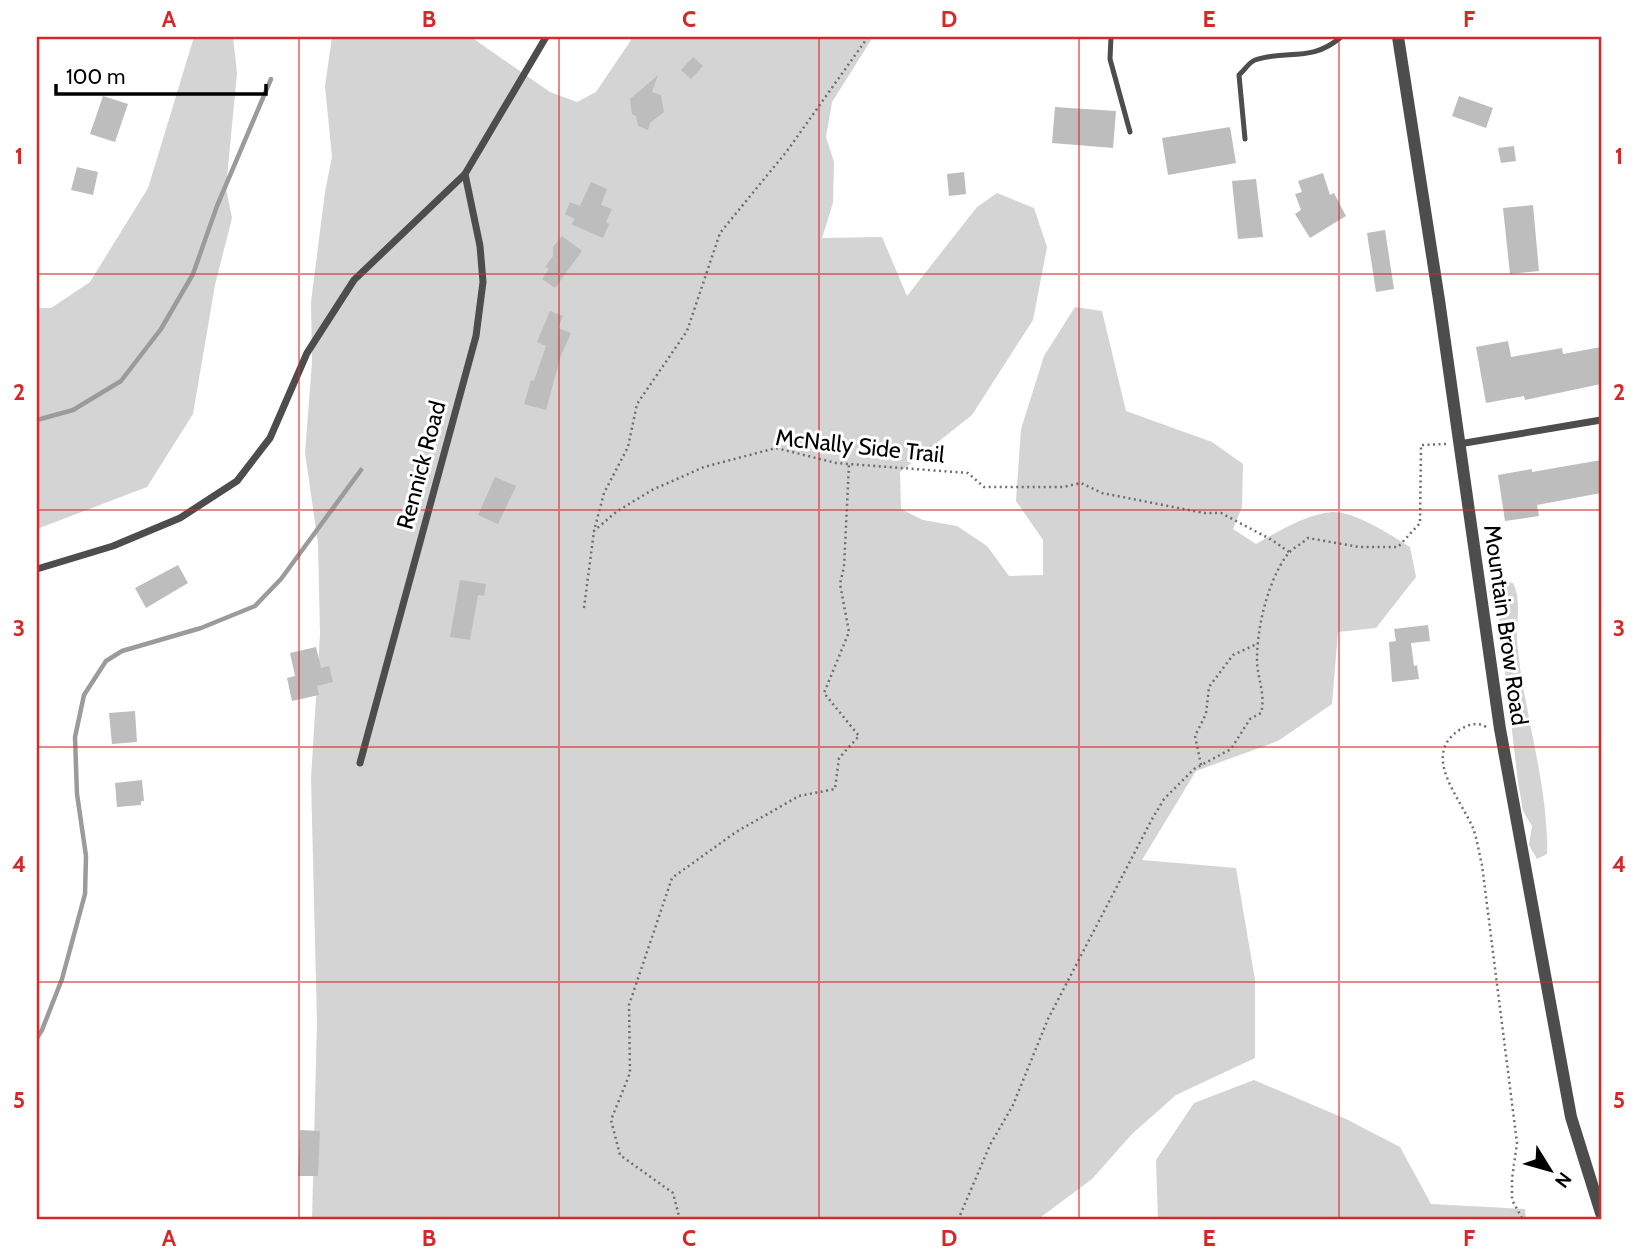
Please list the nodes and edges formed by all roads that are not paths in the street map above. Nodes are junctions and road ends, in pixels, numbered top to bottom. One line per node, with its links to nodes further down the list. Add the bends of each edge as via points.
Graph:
1 (546, 37): 7 (street)
2 (1111, 37): 5 (lane, via 1110,59)
3 (1341, 37): 6 (lane, via 1315,53 1253,61 1239,75)
4 (1398, 37): 9 (street, Mountain Brow Road)
5 (1130, 132)
6 (1245, 139)
7 (465, 174): 10 (street, via 354,280 307,353 270,438 237,481 180,518); 11 (street, Rennick Road, via 483,282 476,336)
8 (1601, 420): 9 (street)
9 (1459, 444): 12 (street, Mountain Brow Road, via 1500,729 1571,1117)
10 (37, 569)
11 (360, 763)
12 (1601, 1213)

